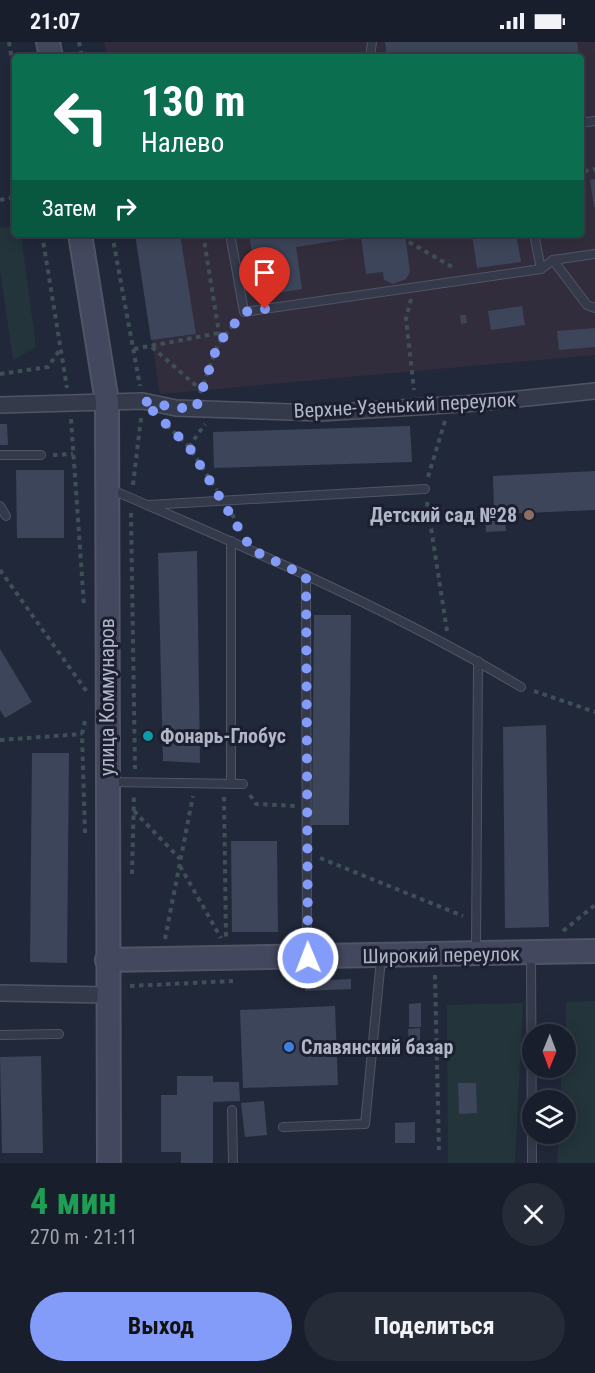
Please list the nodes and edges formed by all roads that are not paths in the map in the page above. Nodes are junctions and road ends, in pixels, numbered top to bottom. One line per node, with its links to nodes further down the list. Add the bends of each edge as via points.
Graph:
1 (80, 237): 9 (street, улица Коммунаров)
2 (231, 237): 6 (lane, via 244,312)
3 (535, 237): 6 (lane)
4 (595, 254): 5 (lane)
5 (553, 260): 6 (lane); 7 (lane, via 587,305)
6 (541, 269)
7 (595, 308)
8 (595, 392): 9 (street, Верхне-Узенький переулок, via 321,413)
9 (107, 402): 10 (street, Верхне-Узенький переулок); 13 (street, улица Коммунаров)
10 (0, 405)
11 (0, 455): 12 (lane)
12 (41, 455)
13 (107, 488): 15 (lane); 22 (street, улица Коммунаров)
14 (425, 489): 15 (lane)
15 (147, 505): 18 (lane)
16 (0, 506): 17 (lane)
17 (6, 516)
18 (231, 541): 19 (lane); 23 (lane)
19 (306, 576): 20 (lane); 29 (lane)
20 (478, 661): 21 (lane); 27 (lane)
21 (522, 687)
22 (107, 781): 23 (lane); 30 (street, улица Коммунаров)
23 (228, 784): 24 (lane)
24 (243, 784)
25 (595, 951): 26 (street, Широкий переулок)
26 (531, 953): 27 (street, Широкий переулок); 39 (lane)
27 (476, 955): 28 (street, Широкий переулок)
28 (381, 957): 29 (street, Широкий переулок); 36 (lane, via 365,1124)
29 (308, 958): 30 (street, Широкий переулок)
30 (107, 960): 32 (street, улица Коммунаров)
31 (0, 993): 32 (street)
32 (107, 995): 37 (street, улица Коммунаров)
33 (59, 1034): 34 (lane)
34 (0, 1035)
35 (232, 1110): 38 (lane)
36 (283, 1127)
37 (109, 1163)
38 (233, 1163)
39 (532, 1163)

